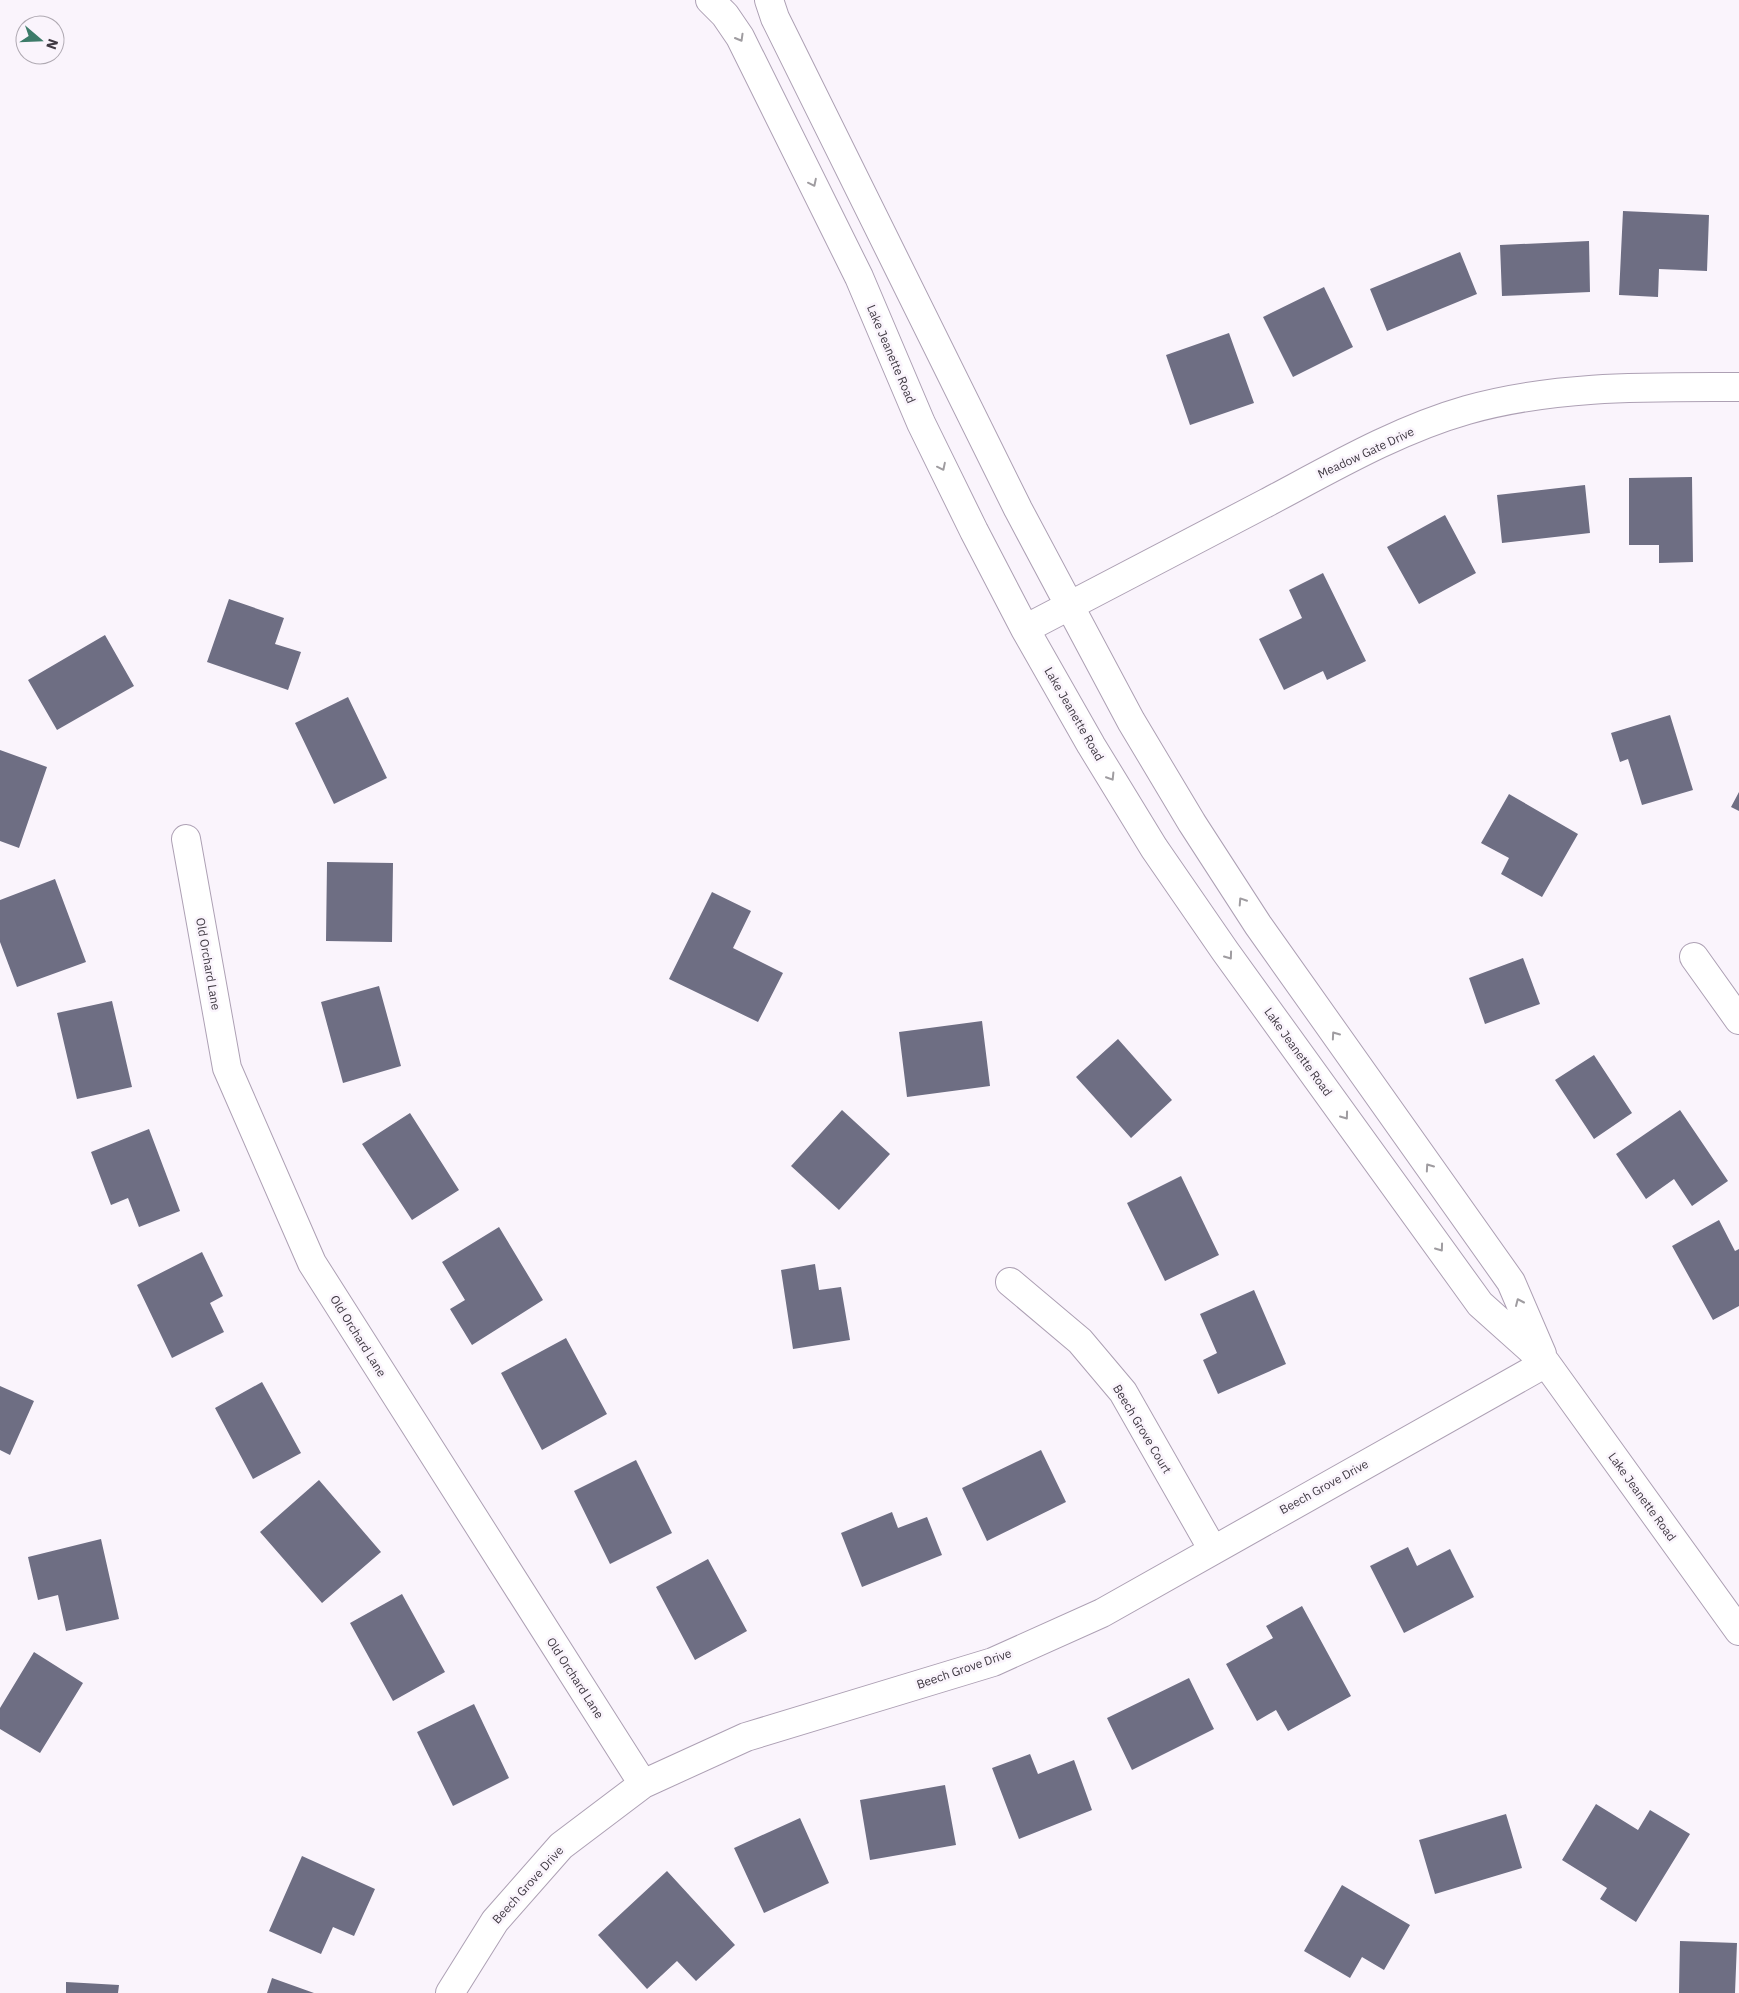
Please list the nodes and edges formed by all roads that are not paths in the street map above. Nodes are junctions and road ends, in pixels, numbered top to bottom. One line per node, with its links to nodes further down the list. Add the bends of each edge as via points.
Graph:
1 (710, 0): 5 (street, Lake Jeanette Road, one-way to 5, via 726,15 740,37 859,277 921,424)
2 (768, 0): 4 (street, Lake Jeanette Road, via 1009,491)
3 (1739, 387): 4 (street, Meadow Gate Drive, via 1606,388 1535,395 1467,410 1400,435 1341,463)
4 (1069, 606): 5 (street, Meadow Gate Drive); 10 (street, Lake Jeanette Road, one-way to 4, via 1510,1282 1253,918 1131,721)
5 (1026, 629): 10 (street, Lake Jeanette Road, one-way to 10, via 1154,848 1225,951 1480,1304)
6 (186, 840): 13 (street, Old Orchard Lane, via 227,1068 312,1263)
7 (1694, 958): 8 (street)
8 (1739, 1020)
9 (1010, 1282): 11 (street, Beech Grove Court, via 1080,1341 1123,1392)
10 (1546, 1363): 11 (street, Beech Grove Drive); 12 (street, Lake Jeanette Road)
11 (1213, 1550): 13 (street, Beech Grove Drive, via 1102,1613 993,1662 746,1737)
12 (1739, 1631)
13 (643, 1784): 14 (street, Beech Grove Drive, via 561,1846 495,1921)
14 (450, 1993)

